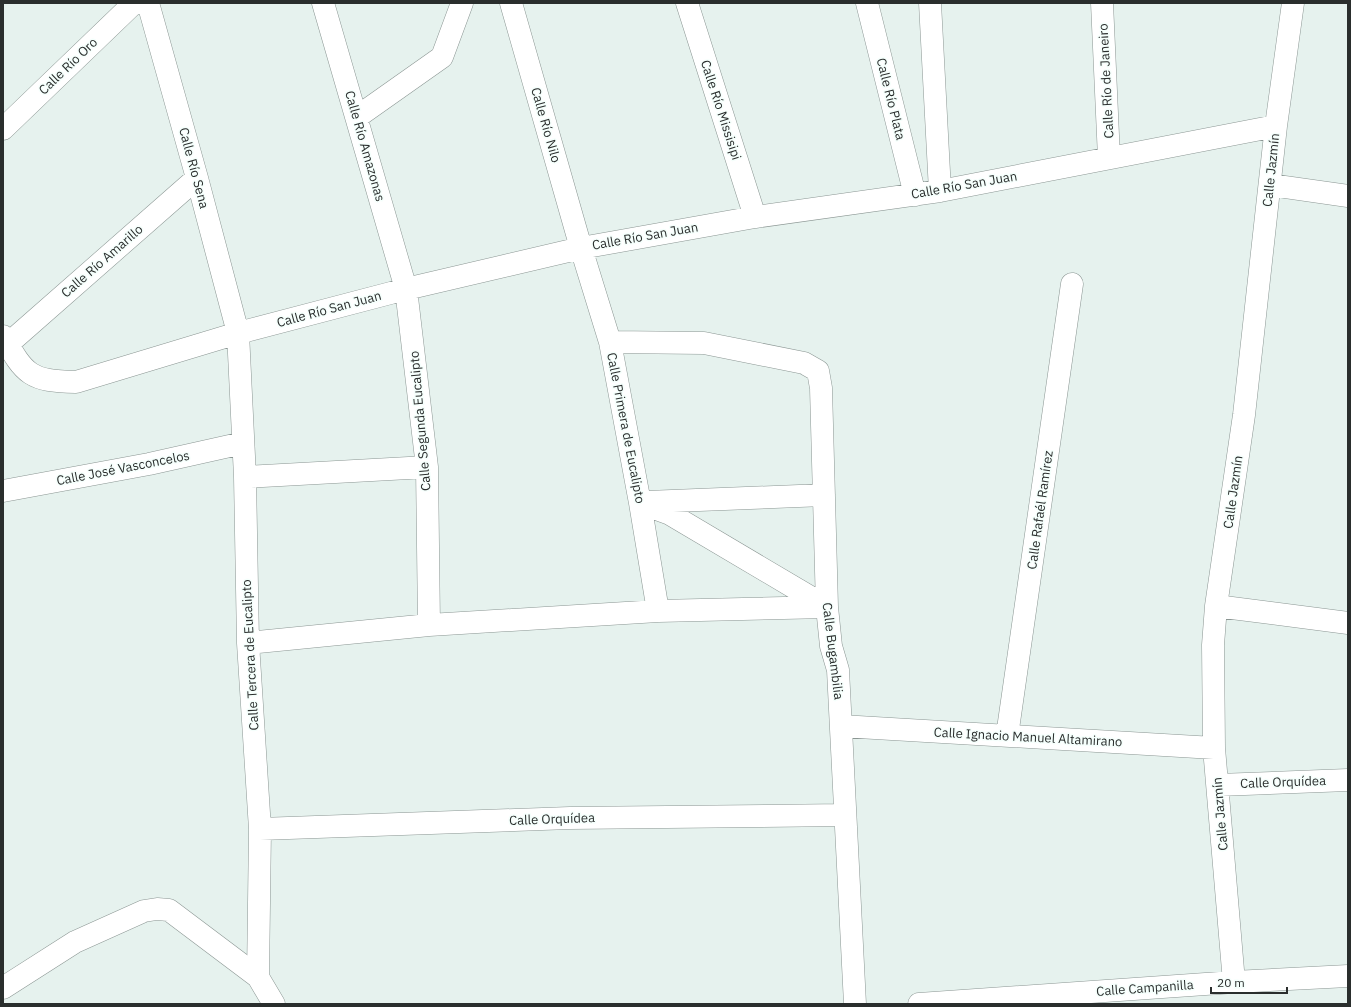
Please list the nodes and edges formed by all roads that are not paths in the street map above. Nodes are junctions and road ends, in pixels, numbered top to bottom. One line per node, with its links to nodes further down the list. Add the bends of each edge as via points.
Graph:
1 (134, 3): 13 (street, Calle Río Oro)
2 (148, 3): 15 (street, Calle Río Sena)
3 (324, 3): 11 (street, Calle Río Amazonas)
4 (462, 3): 11 (street, via 442,57)
5 (511, 3): 21 (street, Calle Río Nilo)
6 (687, 3): 20 (street, Calle Río Missisipi)
7 (867, 3): 18 (street, Calle Río Plata)
8 (930, 3): 17 (street)
9 (1102, 3): 14 (street, Calle Río de Janeiro)
10 (1293, 3): 12 (street, Calle Jazmín)
11 (356, 117): 23 (street, Calle Río Amazonas)
12 (1276, 126): 14 (street, Calle Río San Juan); 16 (street, Calle Jazmín)
13 (3, 129)
14 (1109, 158): 17 (street, Calle Río San Juan)
15 (197, 178): 24 (street, Calle Río Sena); 25 (street, Calle Río Amarillo)
16 (1270, 185): 19 (street); 33 (street, Calle Jazmín, via 1244,415)
17 (940, 191): 18 (street, Calle Río San Juan)
18 (915, 194): 20 (street, Calle Río San Juan)
19 (1348, 196)
20 (755, 217): 21 (street, Calle Río San Juan)
21 (581, 248): 23 (street, Calle Río San Juan); 26 (street, Calle Primera de Eucalipto)
22 (1072, 284): 40 (street, Calle Rafaél Ramírez)
23 (406, 289): 24 (street, Calle Río San Juan); 28 (street, Calle Segunda Eucalipto)
24 (238, 333): 25 (street, Calle Río San Juan, via 76,382 38,378 24,370); 27 (street, Calle Tercera de Eucalipto)
25 (5, 340)
26 (610, 342): 31 (street, Calle Bugambilia, via 704,343 804,363 818,371 821,388); 32 (street, Calle Primera de Eucalipto)
27 (244, 443): 29 (street, Calle Tercera de Eucalipto); 30 (street, Calle José Vasconcelos, via 149,464)
28 (427, 467): 29 (street); 37 (street, Calle Segunda Eucalipto)
29 (245, 477): 38 (street, Calle Tercera de Eucalipto)
30 (3, 491)
31 (824, 494): 32 (street); 34 (street, Calle Bugambilia)
32 (640, 503): 34 (street, via 670,514); 35 (street, Calle Primera de Eucalipto)
33 (1216, 606): 36 (street); 41 (street, Calle Jazmín, via 1213,645)
34 (827, 607): 35 (street); 39 (street, Calle Bugambilia, via 831,646 838,670)
35 (658, 611): 37 (street)
36 (1348, 623)
37 (429, 625): 38 (street)
38 (248, 643): 45 (street, Calle Tercera de Eucalipto)
39 (841, 726): 40 (street, Calle Ignacio Manuel Altamirano); 44 (street, Calle Bugambilia)
40 (1007, 736): 41 (street, Calle Ignacio Manuel Altamirano)
41 (1214, 748): 43 (street, Calle Jazmín)
42 (1348, 780): 43 (street, Calle Orquídea)
43 (1218, 785): 48 (street, Calle Jazmín)
44 (845, 815): 45 (street, Calle Orquídea, via 570,818); 51 (street, Calle Bugambilia)
45 (260, 829): 47 (street, Calle Tercera de Eucalipto)
46 (1348, 976): 48 (street, Calle Campanilla)
47 (258, 977): 49 (street, via 169,910 157,909 144,910 75,942); 50 (street)
48 (1234, 982): 52 (street, Calle Campanilla)
49 (3, 988)
50 (274, 1004)
51 (855, 1004)
52 (919, 1004)

